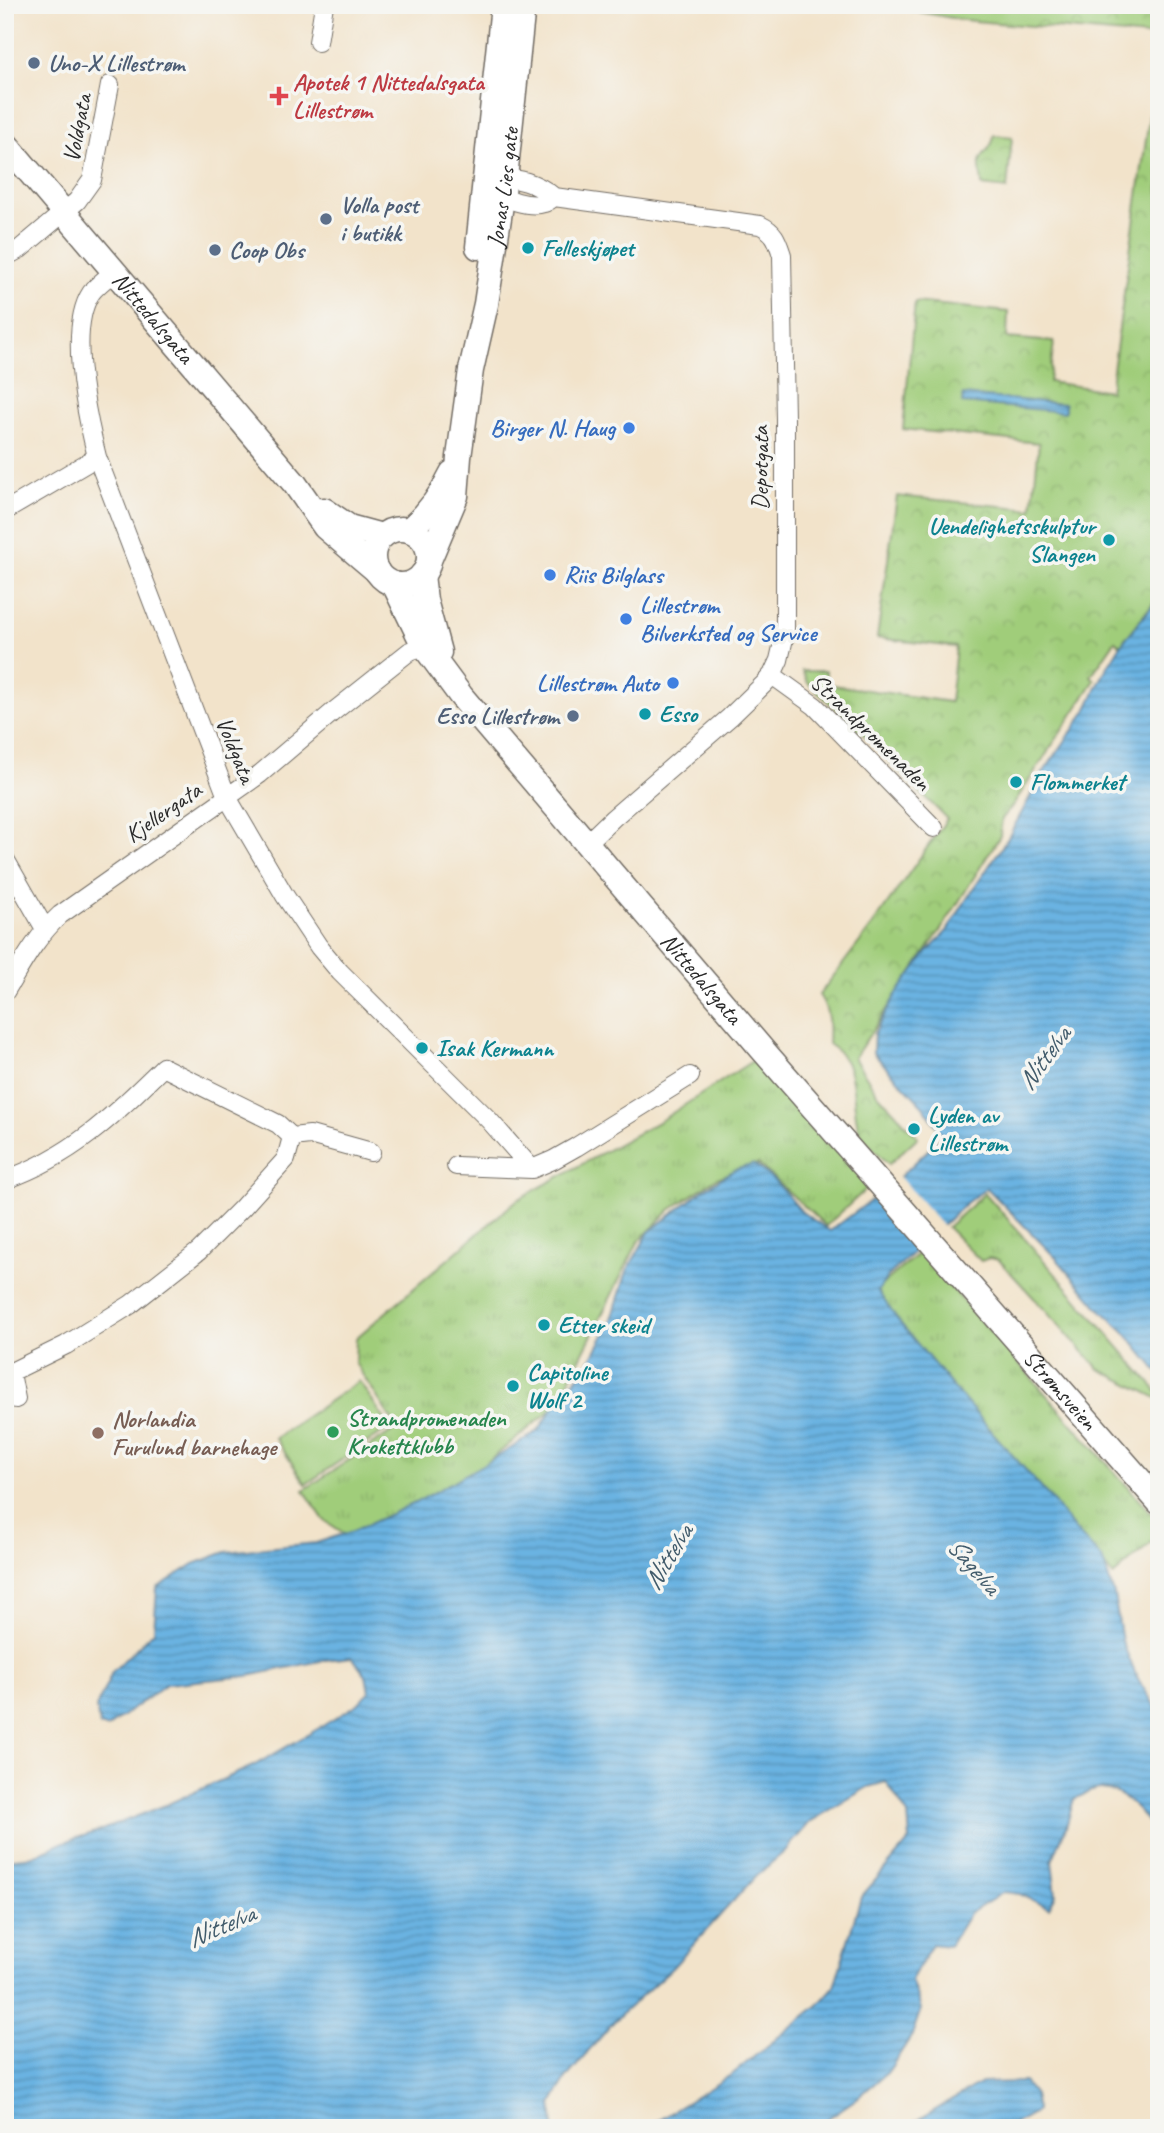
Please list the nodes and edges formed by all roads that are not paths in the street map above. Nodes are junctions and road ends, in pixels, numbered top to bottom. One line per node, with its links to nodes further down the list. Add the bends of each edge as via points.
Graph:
1 (324, 5): 4 (street)
2 (503, 5): 7 (main road, Jonas Lies gate)
3 (523, 5): 7 (main road, Jonas Lies gate)
4 (318, 42)
5 (110, 85): 8 (street, Voldgata, via 92,180 77,201)
6 (5, 143): 8 (main road, Nittedalsgata)
7 (497, 187): 12 (main road, Jonas Lies gate, via 469,327 471,370); 20 (street, Depotgata, via 524,203 544,203 554,197 748,223 777,237 782,255 785,634)
8 (57, 217): 9 (street, Voldgata); 10 (main road, Nittedalsgata)
9 (5, 257)
10 (115, 271): 11 (street, Voldgata, via 92,292 81,325 86,413); 13 (main road, Nittedalsgata)
11 (97, 457): 14 (street); 21 (street, Voldgata)
12 (459, 457): 15 (main road, Jonas Lies gate, via 444,491); 17 (main road, Jonas Lies gate, via 456,496)
13 (301, 492): 16 (main road, Nittedalsgata, via 349,527); 18 (main road, Nittedalsgata, via 325,527)
14 (5, 511)
15 (409, 530): 16 (main road, via 395,530); 17 (main road, via 426,545)
16 (382, 537): 18 (main road, via 373,553)
17 (426, 567): 18 (main road, via 410,583); 19 (main road, Nittedalsgata)
18 (386, 577): 19 (main road, Nittedalsgata)
19 (430, 644): 21 (street, Kjellergata, via 410,651); 23 (main road, Nittedalsgata, via 446,676)
20 (772, 675): 22 (street, Strandpromenaden, via 815,706); 23 (street, Depotgata, via 730,718)
21 (228, 797): 25 (street, Kjellergata); 31 (street, Voldgata, via 319,947)
22 (934, 828)
23 (586, 844): 33 (main road, Nittedalsgata)
24 (5, 859): 25 (street)
25 (44, 929): 26 (street, Kjellergata)
26 (6, 990)
27 (690, 1076): 31 (street)
28 (292, 1138): 29 (street, via 310,1135); 32 (street, via 278,1124 163,1067 73,1147); 34 (street, via 286,1159 199,1251 130,1305)
29 (371, 1152)
30 (456, 1166): 31 (street)
31 (532, 1169)
32 (5, 1180)
33 (961, 1277): 36 (main road, Strømsveien)
34 (8, 1374): 35 (street)
35 (16, 1399)
36 (1159, 1502)

